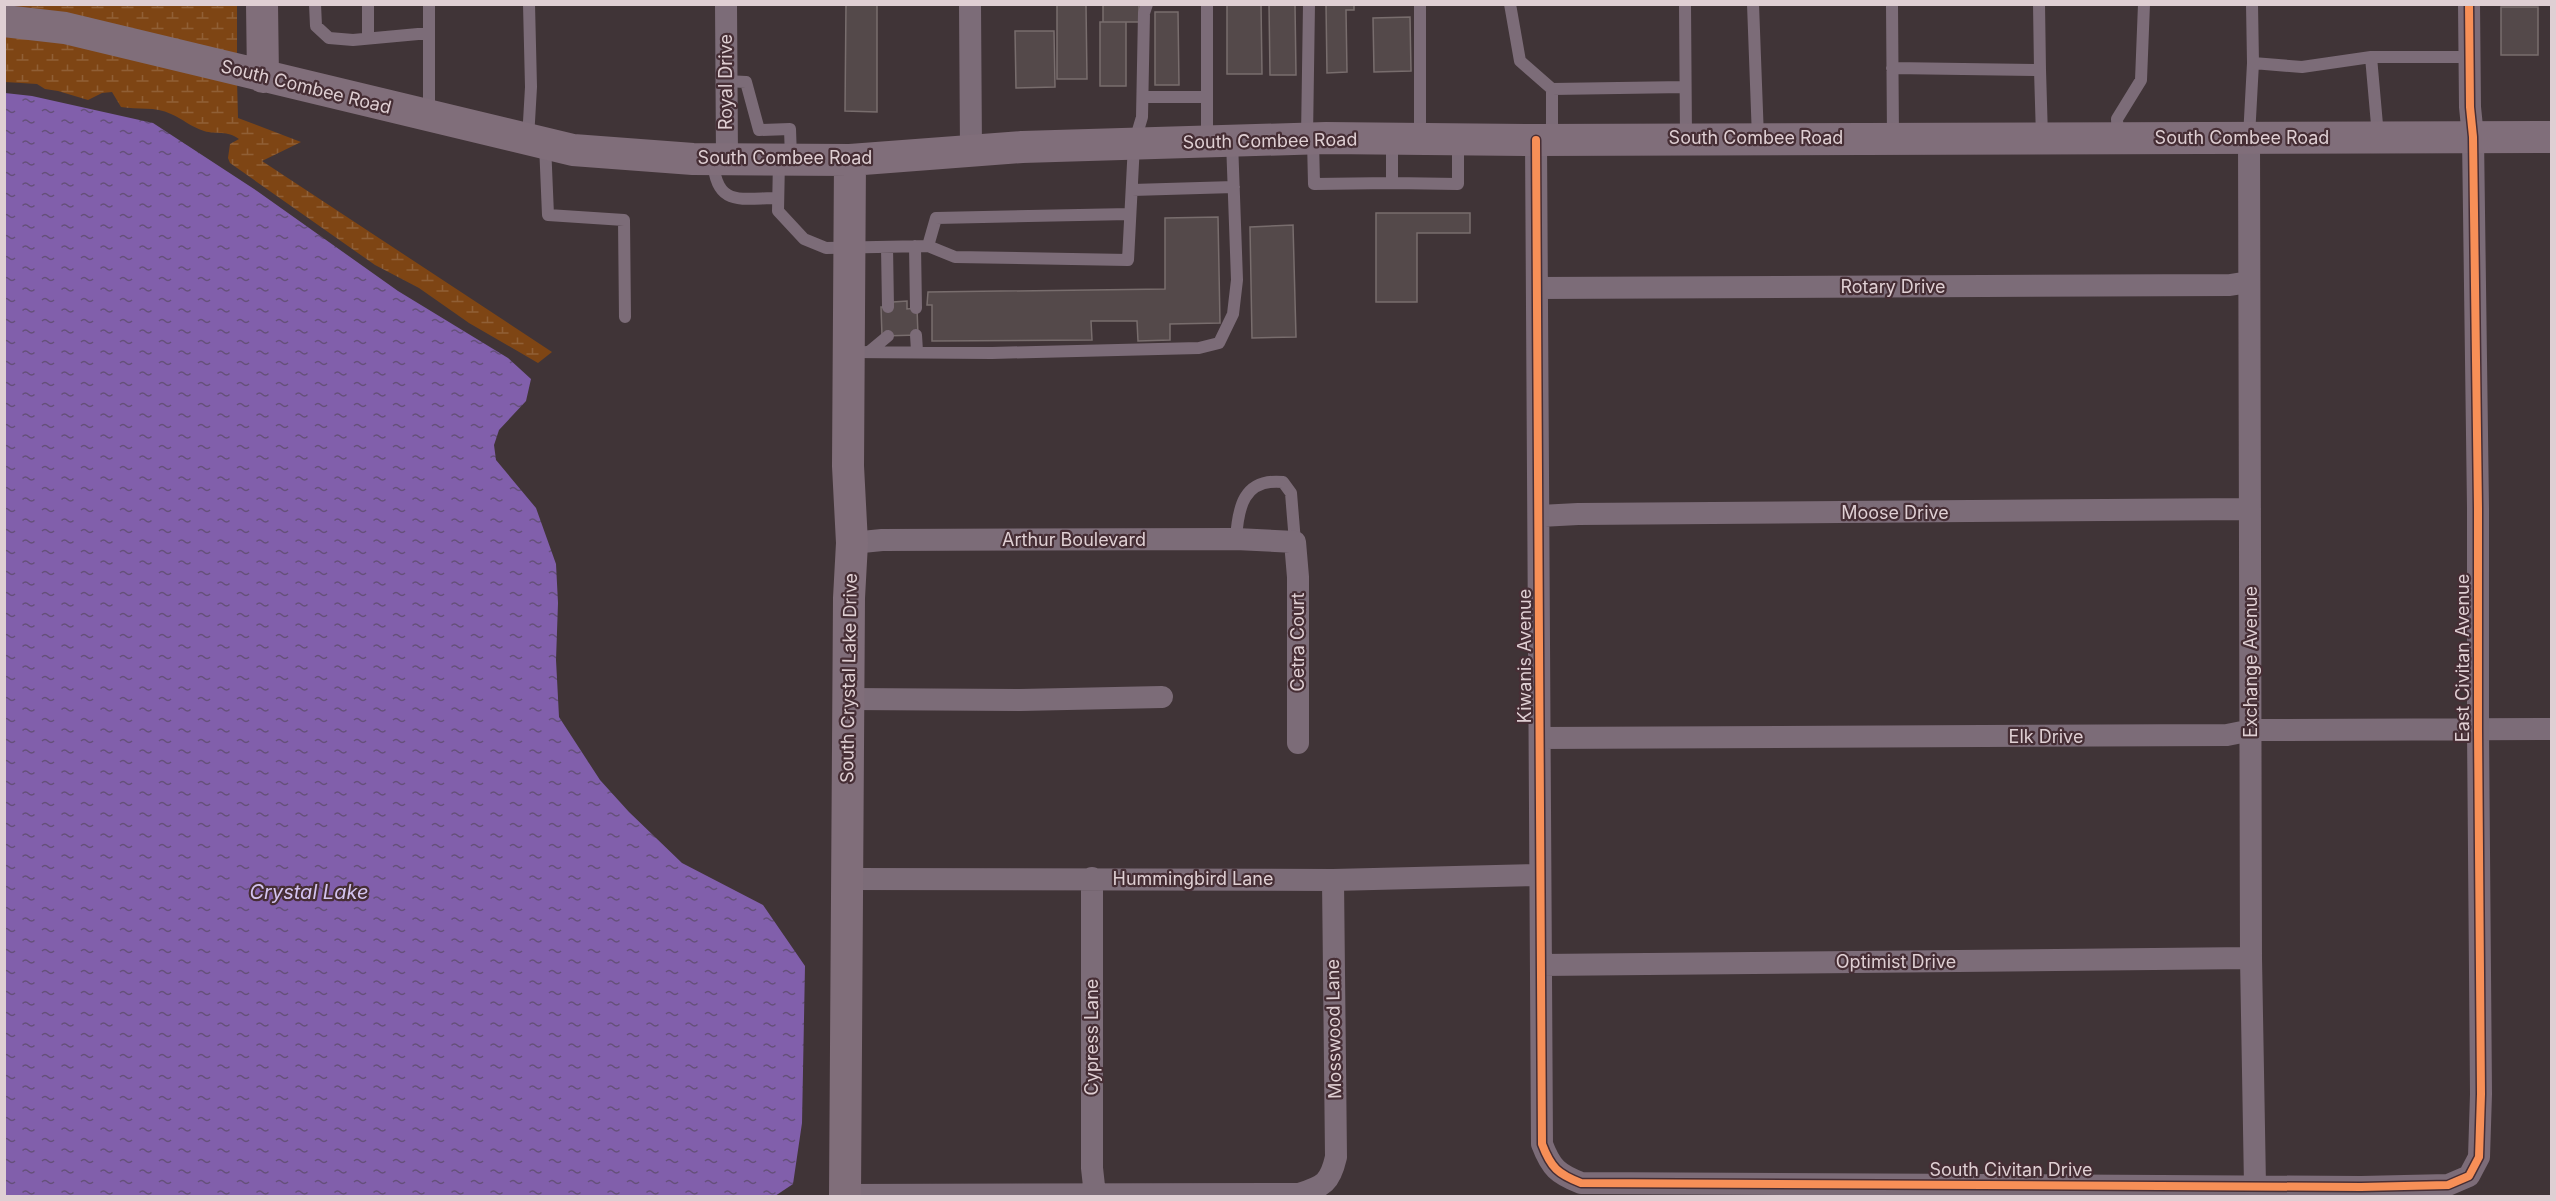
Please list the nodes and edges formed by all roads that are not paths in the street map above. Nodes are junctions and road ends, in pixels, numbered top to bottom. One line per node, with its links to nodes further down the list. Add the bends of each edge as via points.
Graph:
1 (262, 4): 28 (main road)
2 (315, 4): 22 (lane, via 316,26 329,38)
3 (368, 4): 22 (lane)
4 (429, 4): 21 (lane)
5 (529, 4): 49 (lane)
6 (726, 4): 29 (street, Royal Drive)
7 (970, 4): 51 (street)
8 (1147, 4): 32 (lane)
9 (1207, 4): 33 (lane)
10 (1308, 4): 43 (lane)
11 (1420, 4): 44 (lane)
12 (1510, 4): 31 (lane, via 1520,61)
13 (1685, 4): 30 (lane)
14 (1753, 4): 38 (lane)
15 (1892, 4): 26 (lane)
16 (2040, 4): 27 (lane)
17 (2144, 4): 41 (lane, via 2141,80 2117,118)
18 (2252, 4): 25 (lane)
19 (2469, 4): 24 (street, East Civitan Avenue)
20 (4, 21): 28 (main road, South Combee Road, via 65,28)
21 (429, 33): 22 (lane); 34 (lane)
22 (368, 38)
23 (2371, 57): 24 (lane); 25 (lane, via 2302,67); 42 (lane)
24 (2470, 57): 35 (street, East Civitan Avenue)
25 (2253, 63): 46 (lane)
26 (1892, 68): 27 (lane); 39 (lane)
27 (2040, 70): 40 (lane)
28 (263, 77): 34 (main road, South Combee Road)
29 (726, 81): 52 (street, Royal Drive); 53 (lane, via 746,82 759,130 790,129)
30 (1685, 87): 31 (lane); 37 (lane)
31 (1552, 88): 47 (lane)
32 (1143, 97): 33 (lane); 50 (lane)
33 (1207, 97): 48 (lane)
34 (429, 117): 49 (main road, South Combee Road)
35 (2473, 137): 36 (main road, South Combee Road); 42 (main road, South Combee Road); 82 (street, East Civitan Avenue)
36 (2552, 137)
37 (1686, 138): 38 (main road, South Combee Road); 47 (main road, South Combee Road)
38 (1758, 138): 39 (main road, South Combee Road)
39 (1893, 138): 40 (main road, South Combee Road)
40 (2042, 138): 41 (main road, South Combee Road)
41 (2118, 138): 46 (main road, South Combee Road)
42 (2378, 138): 46 (main road, South Combee Road)
43 (1310, 139): 44 (main road, South Combee Road); 48 (main road, South Combee Road); 55 (lane, via 1314,184)
44 (1406, 139): 45 (main road, South Combee Road); 55 (lane)
45 (1458, 139): 47 (main road, South Combee Road); 55 (lane, via 1458,184)
46 (2249, 139): 64 (street, Exchange Avenue)
47 (1544, 140): 65 (street, Kiwanis Avenue)
48 (1219, 141): 50 (main road, South Combee Road); 56 (lane)
49 (536, 142): 52 (main road, South Combee Road, via 585,151); 68 (lane, via 548,216 624,220)
50 (1134, 144): 51 (main road, South Combee Road); 57 (lane)
51 (971, 151): 54 (main road, South Combee Road)
52 (720, 159): 53 (main road, South Combee Road); 58 (lane, via 713,168 722,192 730,198)
53 (785, 160): 54 (main road, South Combee Road); 58 (lane)
54 (850, 160): 63 (main road, South Crystal Lake Drive)
55 (1392, 183)
56 (1234, 187): 57 (lane); 72 (lane, via 1233,314 1219,343 1198,348)
57 (1132, 190): 59 (lane)
58 (778, 198): 63 (lane, via 778,211 804,239 826,248)
59 (1131, 214): 61 (lane, via 936,218); 61 (lane, via 1128,260 955,257)
60 (915, 246): 61 (lane); 62 (lane); 67 (lane)
61 (928, 246)
62 (887, 247): 63 (lane); 66 (lane)
63 (848, 248): 71 (main road, South Crystal Lake Drive)
64 (2248, 282): 65 (street, Rotary Drive, via 2218,286); 73 (street, Exchange Avenue)
65 (1537, 288): 74 (street, Kiwanis Avenue)
66 (888, 307)
67 (916, 308)
68 (625, 317)
69 (916, 335): 72 (lane)
70 (888, 336): 71 (lane)
71 (859, 351): 72 (lane); 77 (main road, South Crystal Lake Drive, via 848,466)
72 (916, 351)
73 (2250, 509): 74 (street, Moose Drive); 81 (street, Exchange Avenue)
74 (1540, 516): 83 (street, Kiwanis Avenue)
75 (1236, 539): 76 (street, Arthur Boulevard); 76 (lane, via 1238,511 1243,501 1267,480 1282,482 1291,494); 77 (street, Arthur Boulevard)
76 (1295, 542): 84 (street, Cetra Court)
77 (852, 543): 79 (main road, South Crystal Lake Drive)
78 (1162, 697): 79 (street)
79 (849, 699): 87 (main road, South Crystal Lake Drive)
80 (2552, 729): 82 (street, Elk Drive)
81 (2252, 730): 82 (street, Elk Drive); 83 (street, Elk Drive, via 2227,735 2066,737); 89 (street, Exchange Avenue)
82 (2478, 730): 92 (street, East Civitan Avenue, via 2480,1157)
83 (1540, 738): 85 (street, Kiwanis Avenue)
84 (1298, 743)
85 (1539, 875): 88 (street, Hummingbird Lane); 90 (street, Kiwanis Avenue)
86 (1092, 878): 87 (street, Hummingbird Lane); 88 (street, Hummingbird Lane); 95 (street, Cypress Lane)
87 (847, 879): 94 (main road, South Crystal Lake Drive)
88 (1333, 880): 95 (street, Mosswood Lane, via 1335,1157 1329,1178 1320,1188 1299,1194)
89 (2251, 958): 90 (street, Optimist Drive); 93 (street, Exchange Avenue)
90 (1541, 965): 91 (street, Kiwanis Avenue, via 1542,1144)
91 (1555, 1168): 93 (street, South Civitan Drive, via 1581,1183)
92 (2469, 1176): 93 (street, South Civitan Drive, via 2448,1185)
93 (2255, 1185)
94 (845, 1196): 95 (street)
95 (1095, 1196)

